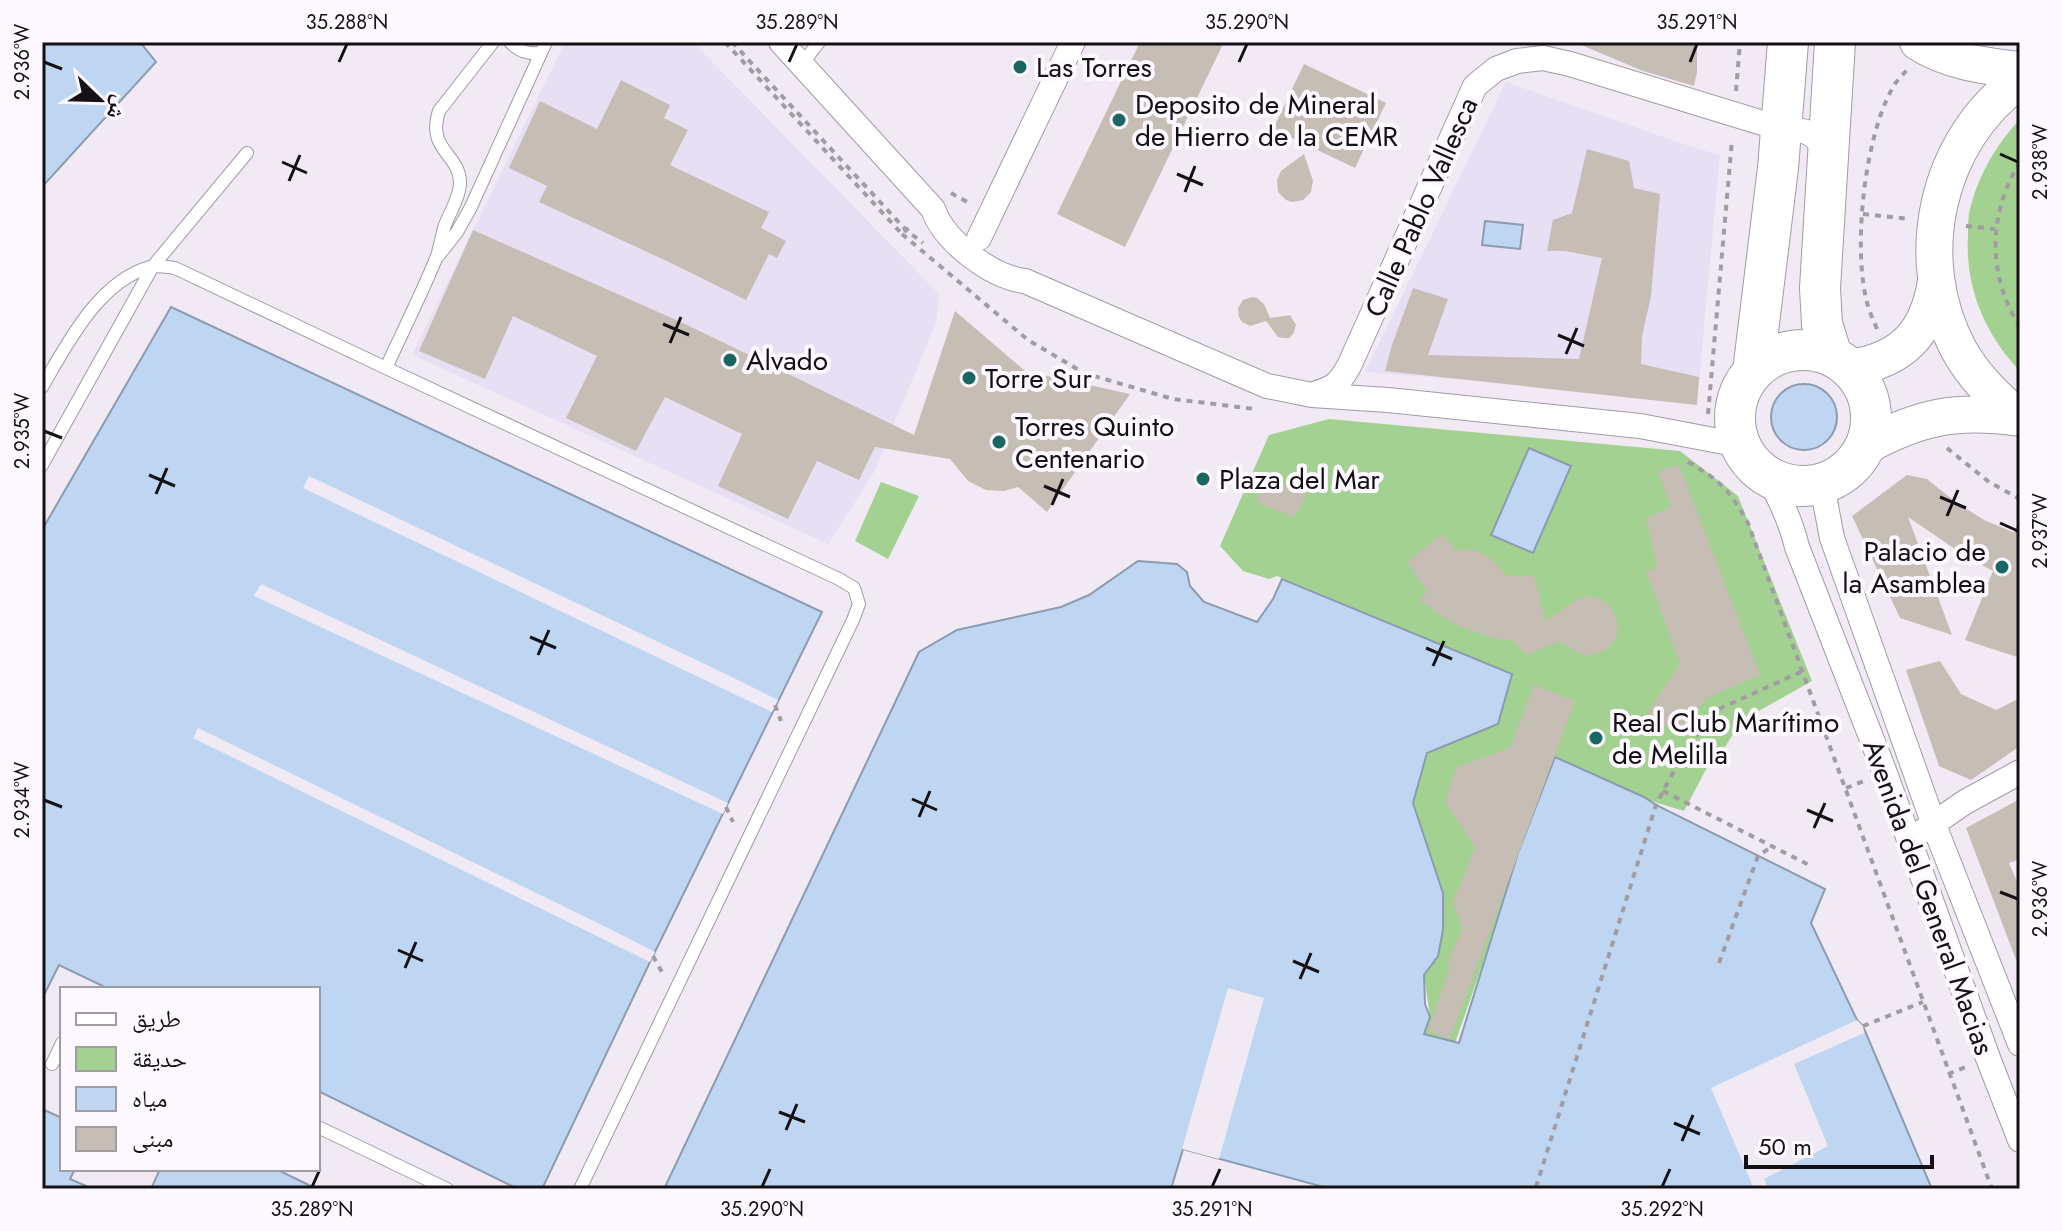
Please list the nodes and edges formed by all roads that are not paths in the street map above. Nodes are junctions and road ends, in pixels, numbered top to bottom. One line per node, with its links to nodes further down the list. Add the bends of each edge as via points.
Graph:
1 (493, 42): 18 (lane, via 436,120 436,135 455,165 460,186)
2 (510, 42): 9 (lane, via 528,54)
3 (781, 42): 10 (street)
4 (819, 42): 10 (lane)
5 (1788, 42): 13 (main road)
6 (1835, 42): 15 (main road)
7 (1071, 44): 17 (street)
8 (1923, 45): 11 (main road, via 1945,56)
9 (544, 48): 18 (lane, via 470,209)
10 (802, 64): 16 (street)
11 (2020, 70)
12 (2020, 80): 20 (main road, via 1978,120 1953,161 1936,223)
13 (1782, 129): 15 (street, Calle Pablo Vallesca, via 1810,132); 24 (main road); 26 (street, Calle Pablo Vallesca, via 1543,58 1496,69 1475,86 1345,373 1331,389)
14 (247, 153): 19 (lane)
15 (1828, 153): 22 (main road, via 1820,305 1822,324)
16 (933, 209): 17 (street); 21 (street, via 946,232 979,261 1003,277)
17 (979, 238): 21 (street)
18 (437, 258): 23 (lane)
19 (153, 266): 23 (lane, via 175,268); 25 (lane, via 105,294); 30 (lane)
20 (1936, 280): 22 (main road, via 1923,325 1907,343 1869,365); 27 (main road, via 1959,350 1980,381)
21 (1025, 281): 26 (street, via 1267,386)
22 (1841, 362): 24 (main road, via 1811,350 1789,351 1769,358); 29 (main road, via 1868,397 1870,431)
23 (386, 368): 43 (lane, via 839,579 854,588 859,604)
24 (1753, 372): 28 (main road, via 1736,407)
25 (42, 387)
26 (1312, 395): 28 (street, via 1640,426)
27 (2020, 418): 29 (main road, via 1945,415 1891,432)
28 (1740, 445): 31 (main road)
29 (1864, 447): 32 (main road, via 1842,474)
30 (42, 465)
31 (1768, 477): 32 (main road, via 1807,486); 35 (street, Avenida del General Macias, via 1791,523)
32 (1826, 482): 34 (street, Avenida del General Macias, via 1832,538)
33 (2020, 772): 34 (street)
34 (1934, 825): 35 (street); 36 (street, Avenida del General Macias)
35 (1908, 839): 37 (street, Avenida del General Macias)
36 (2017, 1028): 37 (street)
37 (1979, 1034): 41 (street, Avenida del General Macias)
38 (60, 1047): 39 (lane)
39 (52, 1064)
40 (320, 1128): 42 (lane)
41 (2020, 1140)
42 (447, 1189)
43 (580, 1189)

